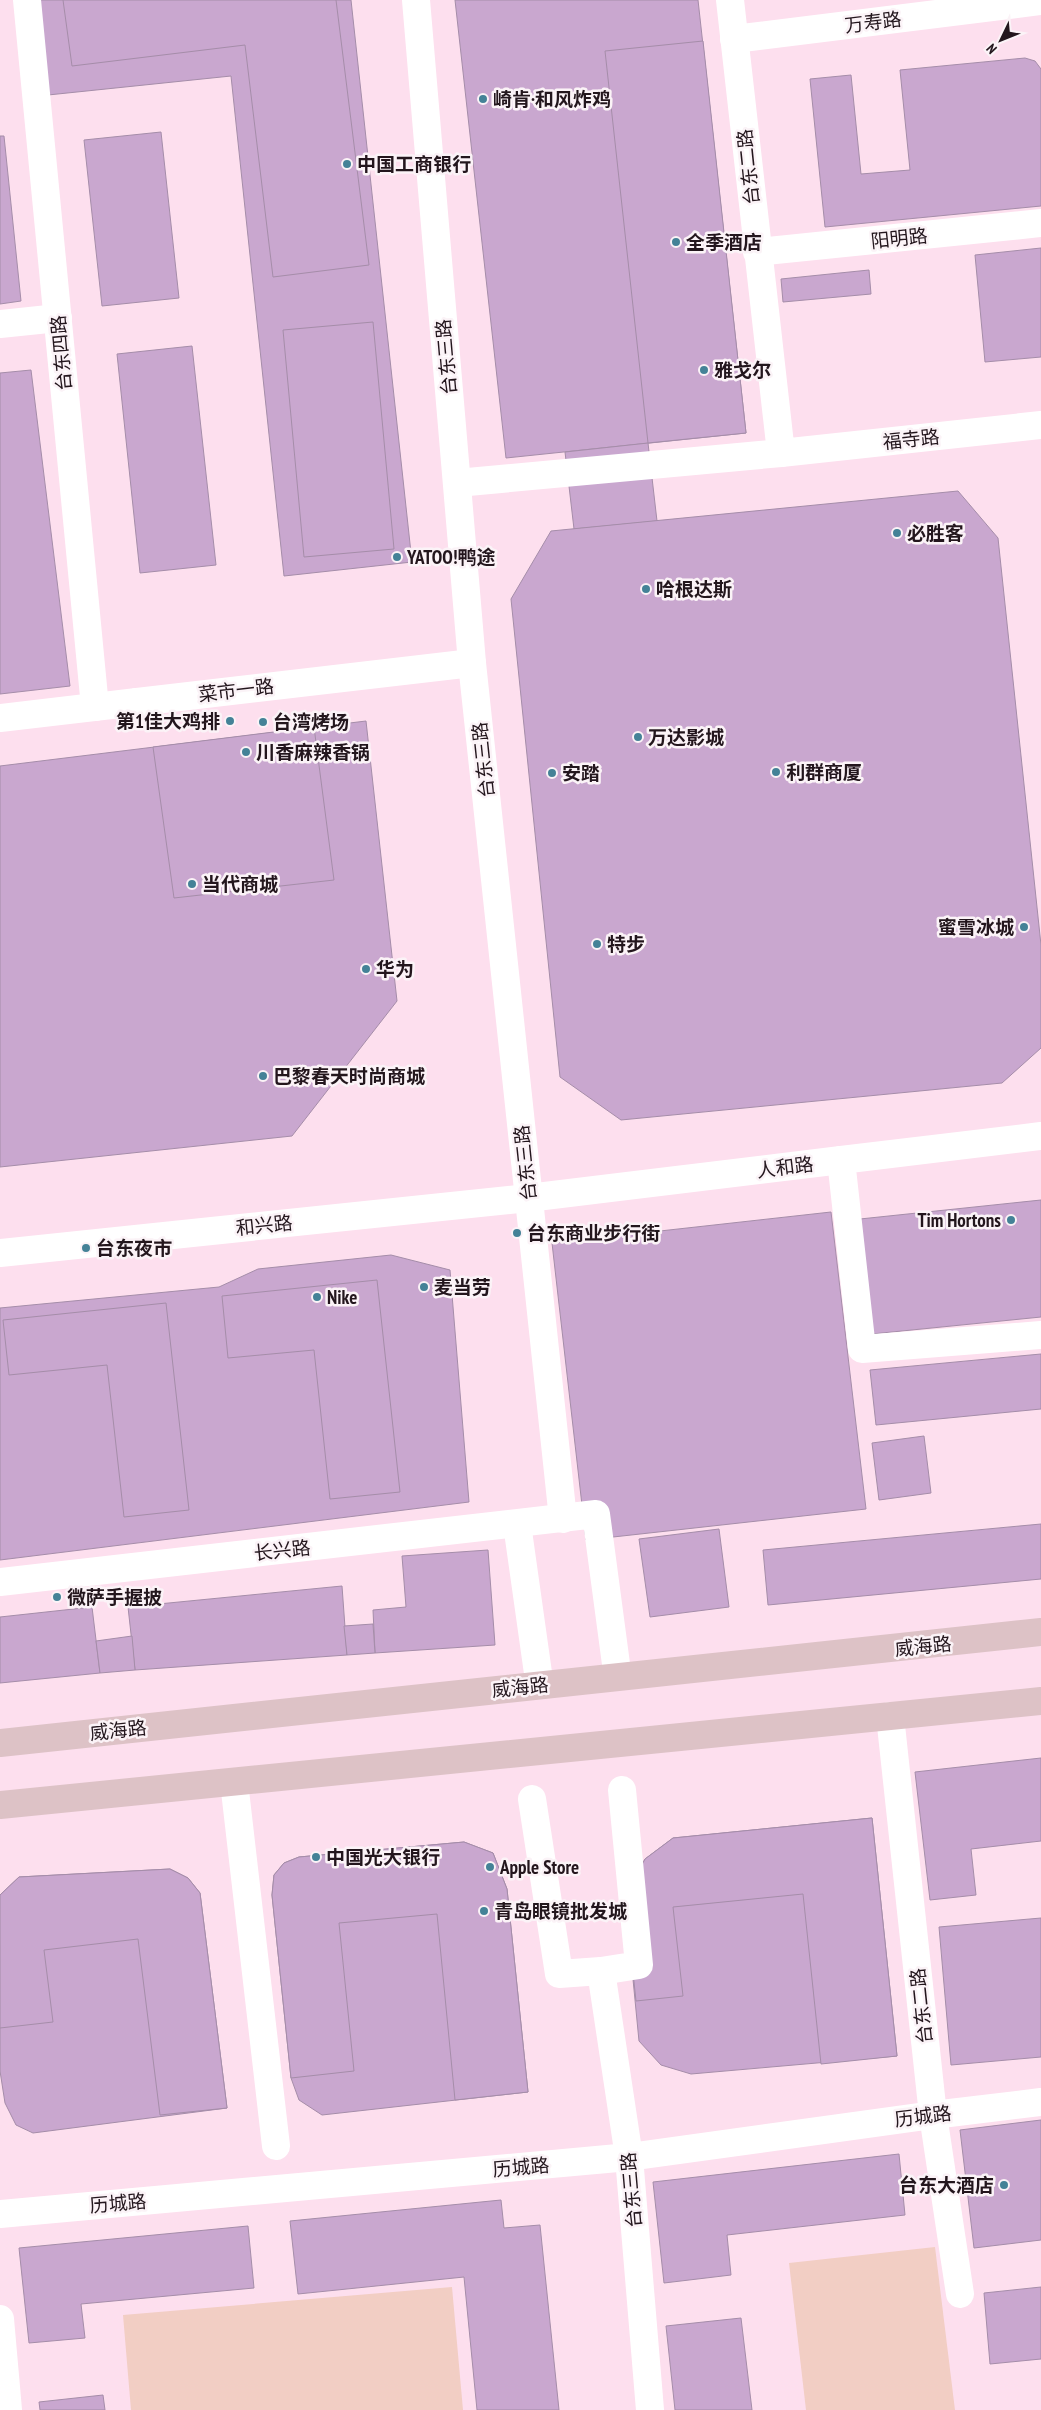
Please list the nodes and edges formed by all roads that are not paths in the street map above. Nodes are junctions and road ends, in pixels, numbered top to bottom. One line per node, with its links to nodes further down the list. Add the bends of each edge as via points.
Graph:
1 (27, 0): 8 (street, 台东四路)
2 (416, 0): 12 (street, 台东三路)
3 (730, 0): 5 (street, 台东二路)
4 (1041, 1): 5 (street, 万寿路)
5 (734, 39): 7 (street, 台东二路)
6 (1041, 224): 7 (street, 阳明路)
7 (757, 252): 11 (street, 台东二路)
8 (58, 318): 9 (street); 14 (street, 台东四路)
9 (0, 324)
10 (1041, 425): 11 (street, 福寺路)
11 (781, 453): 12 (street, 福寺路)
12 (457, 483): 13 (street, 台东三路)
13 (472, 664): 14 (street, 菜市一路); 18 (street, 台东三路)
14 (95, 707): 15 (street, 菜市一路)
15 (0, 718)
16 (1041, 1136): 17 (street, 人和路)
17 (840, 1160): 18 (street, 人和路); 20 (street, via 862,1349)
18 (528, 1198): 19 (street, 和兴路); 21 (street, 台东三路)
19 (0, 1253)
20 (1041, 1335)
21 (563, 1519): 22 (street, 长兴路); 25 (street, 长兴路, via 596,1514)
22 (517, 1524): 23 (street, 长兴路); 26 (street)
23 (0, 1582)
24 (1041, 1632): 29 (main road, 威海路)
25 (616, 1664)
26 (538, 1673)
27 (1041, 1701): 28 (main road)
28 (890, 1716): 30 (main road); 36 (street, 台东二路)
29 (0, 1743)
30 (234, 1782): 33 (main road); 37 (street)
31 (622, 1790): 34 (street, via 639,1965)
32 (532, 1799): 34 (street, via 558,1974)
33 (0, 1805)
34 (601, 1971): 38 (street, 台东三路)
35 (1041, 2102): 36 (street, 历城路)
36 (933, 2115): 38 (street, 历城路); 40 (street, 台东二路)
37 (276, 2146)
38 (629, 2157): 39 (street, 历城路); 44 (street, 台东三路)
39 (0, 2214)
40 (960, 2294)
41 (0, 2319): 42 (street)
42 (3, 2380): 43 (street)
43 (8, 2410)
44 (650, 2410)

